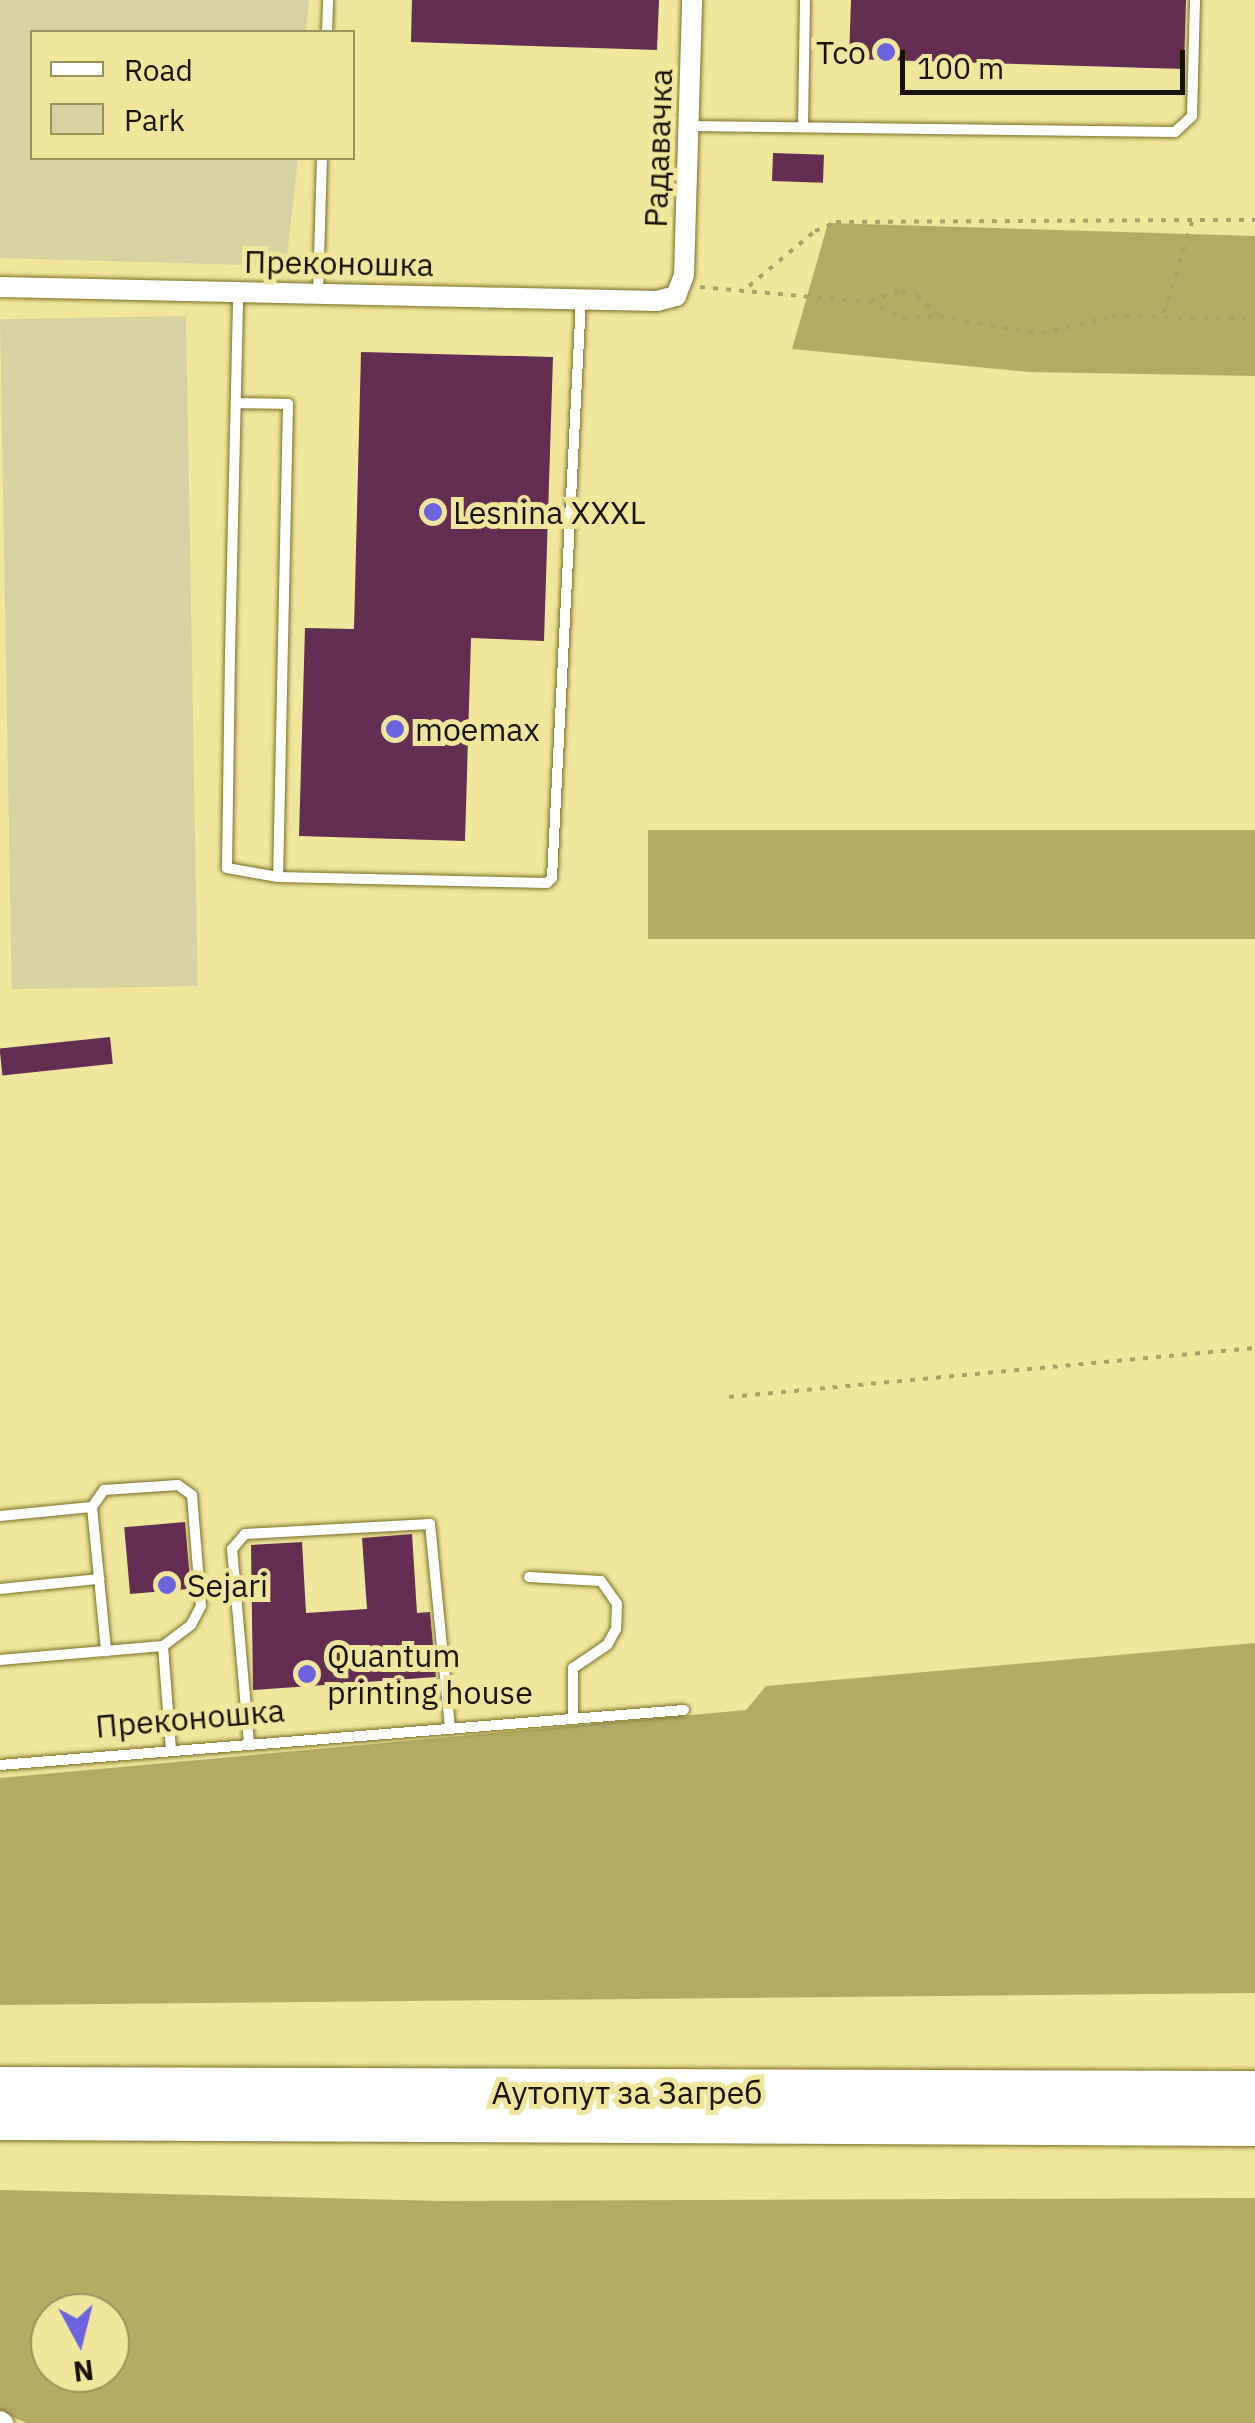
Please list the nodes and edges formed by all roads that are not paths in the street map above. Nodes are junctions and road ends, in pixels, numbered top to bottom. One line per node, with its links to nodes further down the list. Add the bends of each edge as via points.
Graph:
1 (328, 0): 5 (lane)
2 (692, 0): 6 (street, Радавачка)
3 (806, 0): 7 (lane)
4 (1194, 0): 7 (lane, via 1192,116 1174,132)
5 (327, 30)
6 (688, 126): 7 (lane); 11 (street, Радавачка)
7 (803, 127)
8 (322, 160): 12 (lane)
9 (0, 286): 10 (street, Преконошка)
10 (238, 291): 12 (street, Преконошка); 14 (lane)
11 (678, 291): 13 (street, Преконошка)
12 (318, 292): 13 (street, Преконошка)
13 (581, 299): 15 (lane, via 552,878 546,883)
14 (236, 403): 15 (lane, via 227,868); 15 (lane, via 288,404)
15 (278, 877)
16 (92, 1507): 17 (lane); 19 (lane); 21 (lane, via 104,1490 162,1484 192,1495 202,1606 191,1625)
17 (0, 1516)
18 (529, 1577): 25 (lane, via 601,1581 616,1604 616,1629 607,1644 573,1668)
19 (99, 1579): 20 (lane); 22 (lane)
20 (0, 1589)
21 (163, 1646): 22 (lane); 28 (lane)
22 (106, 1651): 23 (lane)
23 (0, 1660)
24 (684, 1710): 25 (lane, Преконошка)
25 (573, 1718): 26 (lane, Преконошка)
26 (450, 1728): 27 (lane, Преконошка); 27 (lane, via 430,1524 245,1534 232,1550)
27 (250, 1743): 28 (lane, Преконошка)
28 (172, 1750): 29 (lane, Преконошка)
29 (0, 1765)
30 (0, 2086): 31 (highway, Аутопут за Загреб)
31 (1255, 2090)
32 (0, 2121): 33 (highway, Аутопут за Загреб)
33 (1255, 2127)

